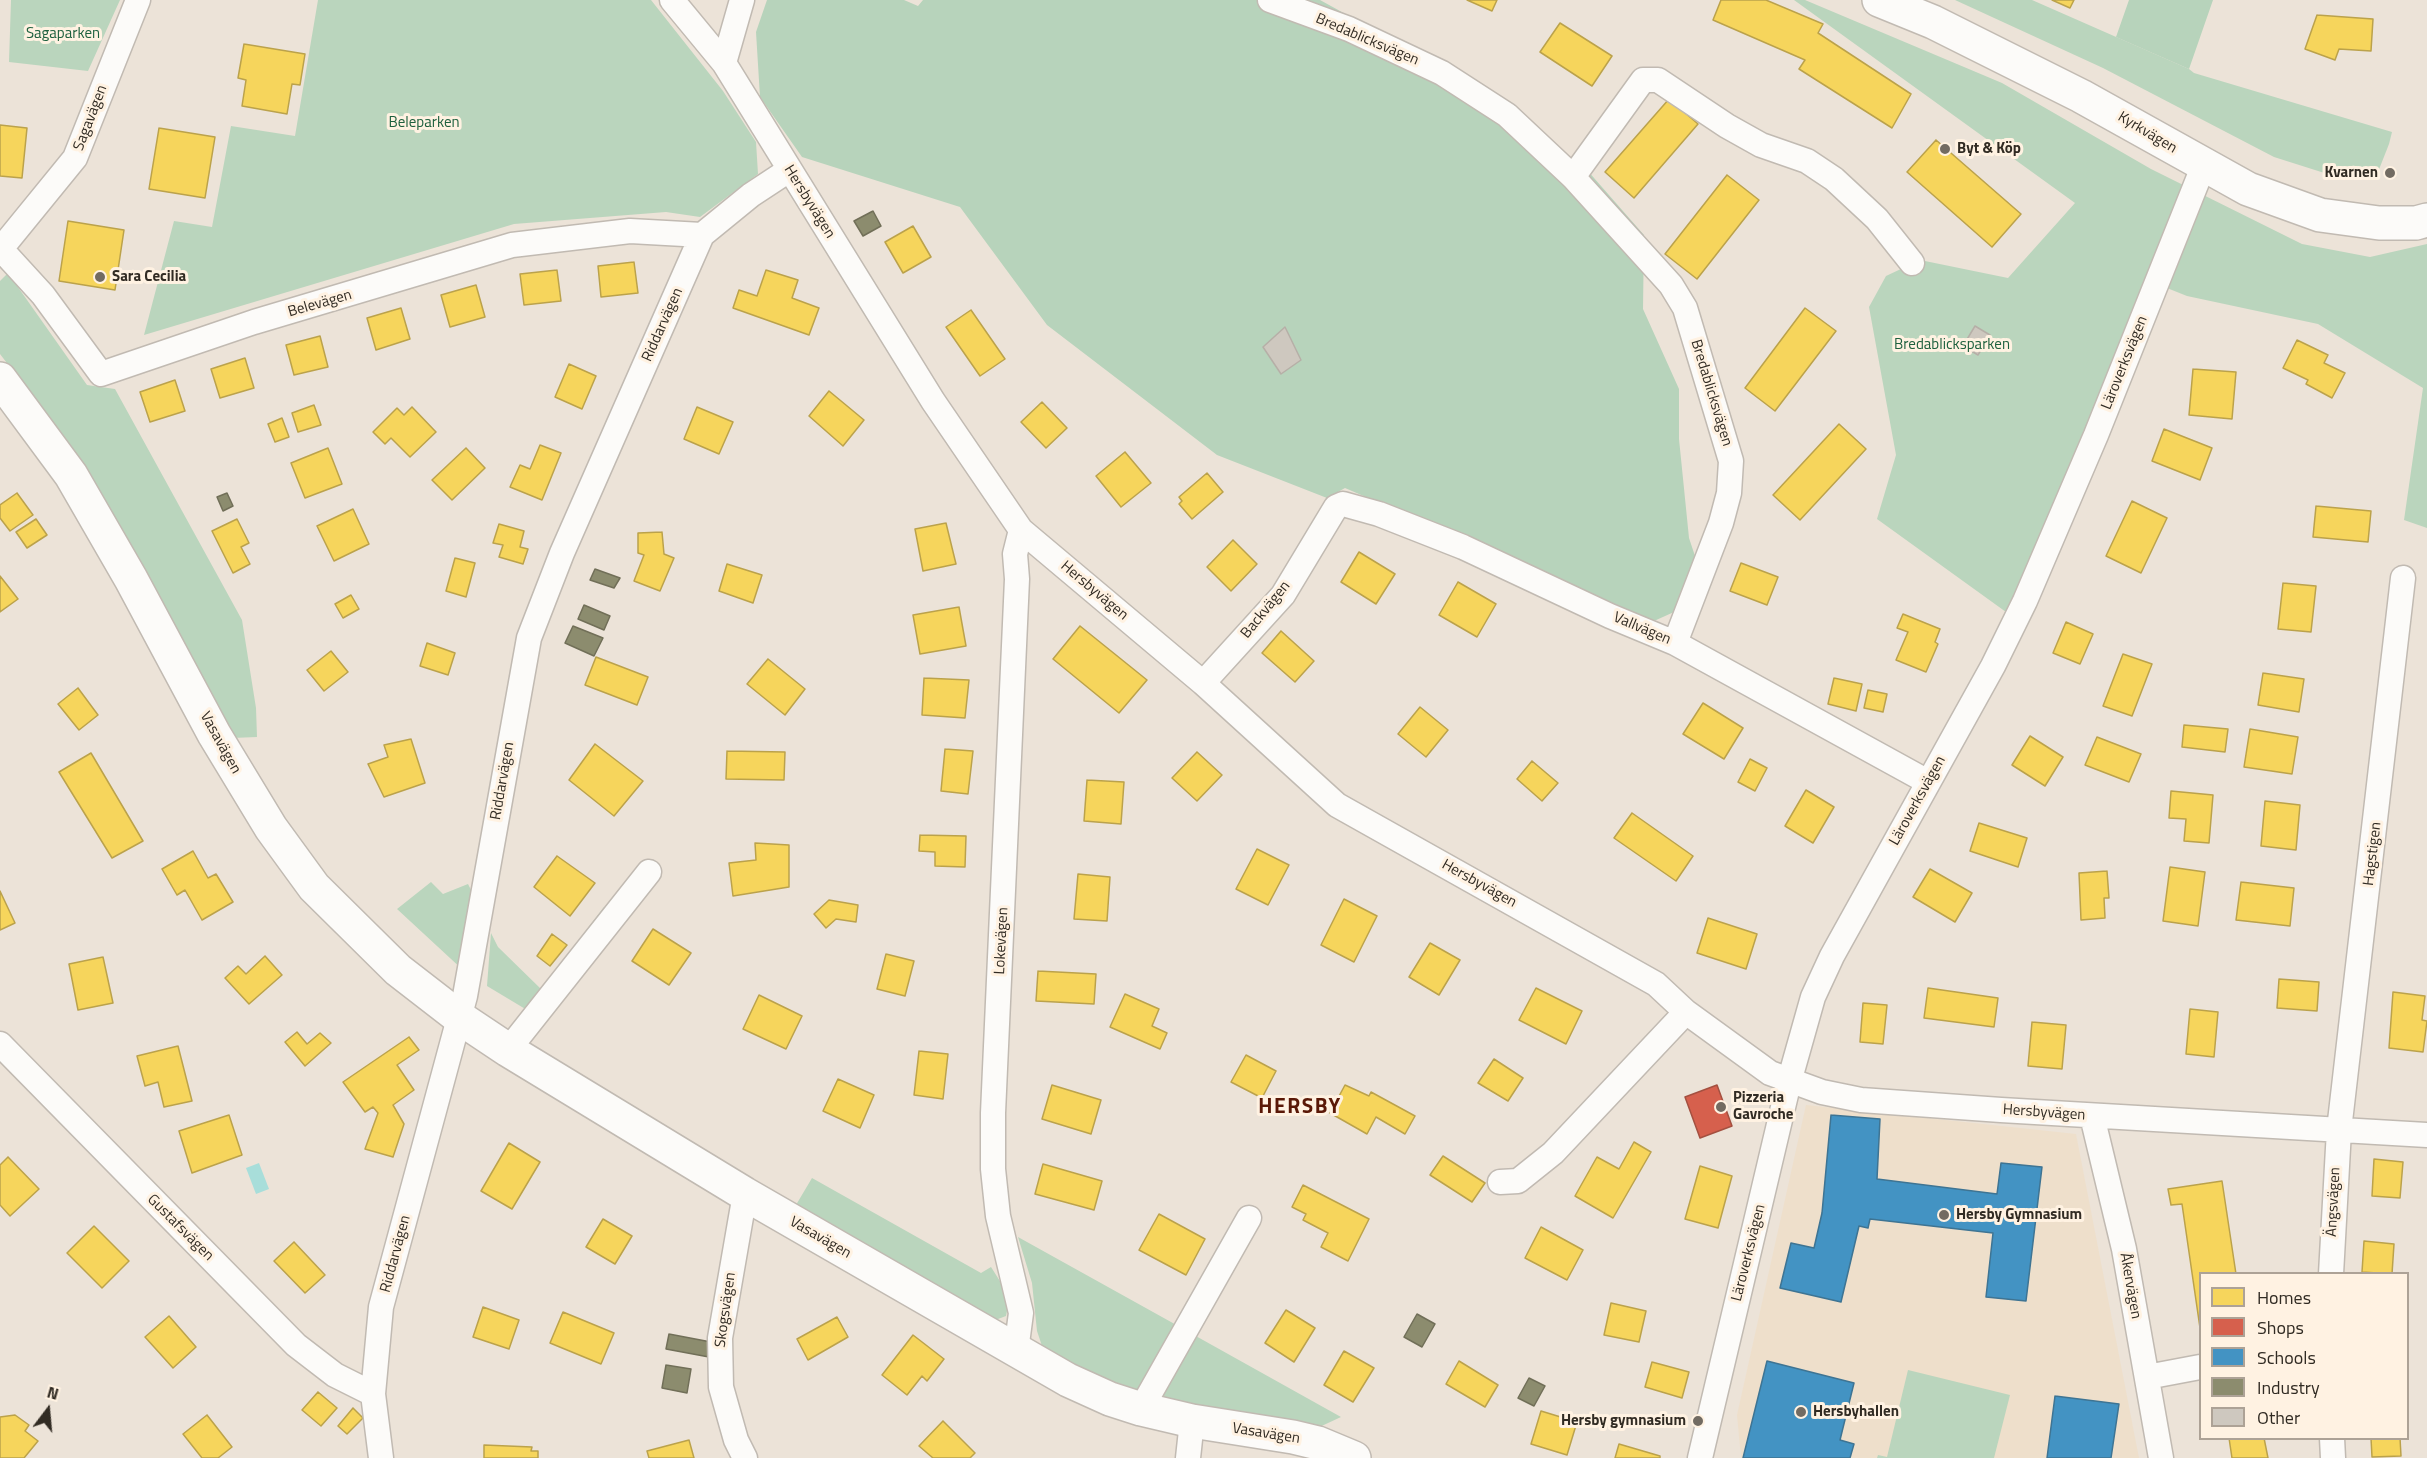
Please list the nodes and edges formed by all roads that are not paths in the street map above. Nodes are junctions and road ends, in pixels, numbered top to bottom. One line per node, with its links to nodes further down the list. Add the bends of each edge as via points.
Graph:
1 (138, 0): 12 (street, Sagavägen, via 75,158)
2 (672, 0): 6 (street, Hersbyvägen)
3 (742, 0): 6 (street)
4 (1270, 0): 9 (street, Bredablicksvägen, via 1349,29 1442,73 1507,115)
5 (1879, 0): 7 (street, Kyrkvägen, via 1933,22 2081,96)
6 (724, 63): 8 (street, Hersbyvägen)
7 (2203, 167): 10 (street, Kyrkvägen, via 2248,189 2320,215 2379,223); 20 (street, Läroverksvägen, via 2025,601)
8 (789, 170): 11 (street, Riddarvägen); 16 (street, Hersbyvägen, via 933,401)
9 (1573, 177): 13 (street, via 1643,80 1658,80 1727,126 1761,145 1807,160 1834,179 1877,219); 18 (street, Bredablicksvägen, via 1671,285 1685,308 1731,461 1729,493 1721,523)
10 (2427, 220)
11 (702, 235): 12 (street, Belevägen, via 630,231 513,244 254,322 101,374 43,295); 23 (street, Riddarvägen, via 562,553 529,638)
12 (0, 249)
13 (1912, 263)
14 (0, 379): 23 (street, Vasavägen, via 71,475 214,734 271,828 314,887 357,931 398,970)
15 (1343, 504): 18 (street, Vallvägen, via 1463,547); 19 (street, Backvägen, via 1336,507 1282,595)
16 (1021, 530): 19 (street, Hersbyvägen); 34 (street, Lokevägen, via 1015,554 993,1113 998,1216 1021,1313)
17 (2403, 578): 28 (street, Hagstigen)
18 (1675, 643): 20 (street, Vallvägen)
19 (1203, 683): 22 (street, Hersbyvägen, via 1336,805 1656,984)
20 (1928, 782): 26 (street, Läroverksvägen, via 1813,997)
21 (649, 872): 25 (street)
22 (1686, 1012): 26 (street, Hersbyvägen); 30 (street, via 1553,1153 1518,1181)
23 (460, 1018): 25 (street, Vasavägen); 37 (street, Riddarvägen, via 381,1307)
24 (0, 1044): 37 (street, Gustafsvägen, via 296,1345 335,1375)
25 (508, 1050): 31 (street, Vasavägen)
26 (1789, 1082): 27 (street, Hersbyvägen, via 1861,1100); 45 (street, Läroverksvägen)
27 (2092, 1116): 28 (street, Hersbyvägen); 36 (street, Åkervägen, via 2124,1249)
28 (2339, 1130): 29 (street, Hersbyvägen); 33 (street, Ängsvägen)
29 (2427, 1135)
30 (1500, 1182)
31 (745, 1194): 34 (street, Vasavägen); 42 (street, Skogsvägen, via 720,1348 721,1388)
32 (1248, 1218): 38 (street)
33 (2331, 1272)
34 (1016, 1350): 38 (street, Vasavägen, via 1078,1385)
35 (2199, 1367): 36 (street)
36 (2147, 1377): 46 (street, Åkervägen)
37 (374, 1394): 41 (street, Riddarvägen)
38 (1142, 1408): 39 (street, Vasavägen)
39 (1192, 1421): 43 (street); 44 (street, Vasavägen, via 1293,1437)
40 (2332, 1440): 47 (street)
41 (381, 1458)
42 (745, 1458)
43 (1188, 1458)
44 (1354, 1458)
45 (1700, 1458)
46 (2161, 1458)
47 (2333, 1458)

